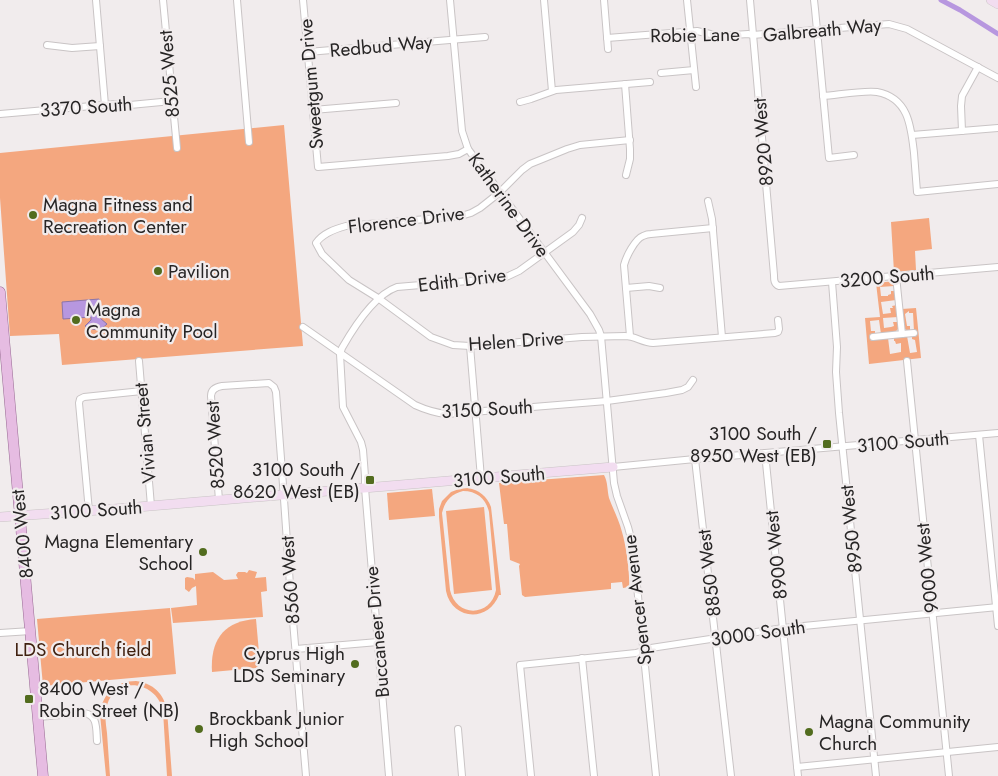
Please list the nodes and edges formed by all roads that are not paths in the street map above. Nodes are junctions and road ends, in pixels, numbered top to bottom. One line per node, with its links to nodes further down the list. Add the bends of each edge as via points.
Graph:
1 (96, 0): 20 (street)
2 (163, 0): 32 (street, 8525 West)
3 (236, 0): 42 (street)
4 (303, 0): 22 (street, Sweetgum Drive)
5 (450, 0): 18 (street, Katherine Drive)
6 (544, 0): 30 (street)
7 (604, 0): 17 (street)
8 (687, 0): 14 (street)
9 (750, 0): 15 (street, 8920 West)
10 (814, 0): 13 (street)
11 (991, 0): 12 (street)
12 (998, 4)
13 (817, 30): 15 (street, Galbreath Way); 23 (street, Galbreath Way, via 895,25); 31 (street)
14 (690, 32): 15 (street, Robie Lane, via 719,36); 17 (street, Robie Lane); 24 (street)
15 (753, 35): 57 (street, 8920 West)
16 (485, 37): 18 (street, Redbud Way)
17 (607, 38): 21 (street)
18 (454, 39): 22 (street, Redbud Way); 44 (street, Katherine Drive, via 462,130)
19 (46, 45): 20 (street, via 72,48)
20 (100, 46): 35 (street)
21 (608, 49)
22 (308, 52): 36 (street, Sweetgum Drive)
23 (978, 67): 26 (street, Galbreath Way); 39 (street, via 962,96)
24 (694, 70): 25 (street); 29 (street)
25 (661, 73)
26 (998, 78)
27 (650, 82): 28 (street)
28 (625, 84): 30 (street); 41 (street)
29 (696, 88)
30 (552, 91): 33 (street)
31 (823, 96): 40 (street, via 872,92 889,96 906,112); 45 (street, via 829,158)
32 (172, 101): 35 (street, 3370 South); 43 (street, 8525 West)
33 (520, 102)
34 (396, 103): 36 (street)
35 (105, 105): 37 (street, 3370 South)
36 (313, 110): 44 (street, Sweetgum Drive, via 318,167 448,156)
37 (0, 114)
38 (998, 128): 39 (street)
39 (962, 131): 40 (street)
40 (912, 135): 47 (street, via 917,192)
41 (630, 140): 46 (street); 48 (street, Florence Drive, via 567,149 530,164)
42 (249, 142)
43 (177, 148)
44 (468, 149): 48 (street, Katherine Drive)
45 (854, 155)
46 (626, 175)
47 (998, 184)
48 (499, 193): 52 (street, Florence Drive, via 480,208 461,216 346,226 331,231); 53 (street, Katherine Drive)
49 (708, 201): 51 (street)
50 (582, 218): 53 (street, Edith Drive, via 573,232)
51 (713, 228): 58 (street, via 639,238 626,260); 69 (street)
52 (316, 243): 61 (street, Helen Drive, via 322,254 349,280)
53 (544, 253): 61 (street, Edith Drive, via 504,278 397,287); 67 (street, Katherine Drive, via 590,314)
54 (998, 267): 55 (street, 3200 South)
55 (896, 276): 56 (street, 3200 South); 66 (street)
56 (832, 282): 57 (street, 3200 South); 83 (street, 8950 West, via 836,384)
57 (776, 284)
58 (626, 288): 59 (street); 68 (street)
59 (660, 288)
60 (0, 292): 62 (main road, 8400 West)
61 (378, 298): 71 (street, Helen Drive, via 431,337 454,345); 72 (street, via 346,340)
62 (1, 320): 93 (main road, 8400 West)
63 (778, 320): 69 (street, Helen Drive, via 778,332)
64 (303, 327): 72 (street, 3150 South)
65 (914, 333): 66 (street)
66 (902, 334): 70 (street)
67 (601, 336): 68 (street, Helen Drive); 71 (street, Helen Drive); 78 (street, Spencer Avenue)
68 (630, 336): 69 (street, Helen Drive, via 653,343)
69 (722, 337)
70 (872, 337)
71 (470, 346): 79 (street)
72 (340, 354): 79 (street, 3150 South, via 426,410 447,414); 88 (street, Buccaneer Drive, via 342,400 361,442)
73 (139, 361): 77 (street, Vivian Street)
74 (907, 361): 82 (street, 9000 West)
75 (693, 380): 78 (street, 3150 South, via 688,387 674,392)
76 (273, 386): 89 (street, 8560 West); 90 (street, 8520 West, via 267,382 222,386 213,390)
77 (142, 392): 91 (street, Vivian Street); 92 (street, via 80,399)
78 (607, 401): 79 (street, 3150 South); 86 (street, Spencer Avenue)
79 (476, 412): 87 (street)
80 (998, 433): 81 (street, 3100 South)
81 (979, 435): 82 (street, 3100 South); 95 (street)
82 (914, 440): 83 (street, 3100 South); 96 (street, 9000 West)
83 (843, 447): 84 (street, 3100 South); 97 (street, 8950 West)
84 (765, 453): 85 (street, 3100 South); 99 (street, 8900 West)
85 (696, 459): 86 (street, 3100 South); 102 (street, 8850 West)
86 (613, 467): 87 (street, 3100 South); 105 (street, Spencer Avenue, via 617,496 633,546)
87 (481, 478): 88 (street, 3100 South)
88 (365, 488): 89 (street, 3100 South); 103 (street, Buccaneer Drive)
89 (284, 495): 90 (street, 3100 South); 104 (street, 8560 West)
90 (219, 500): 91 (street, 3100 South)
91 (151, 506): 92 (street, 3100 South)
92 (89, 511): 93 (street, 3100 South)
93 (20, 515): 94 (street, 3100 South); 100 (main road, 8400 West)
94 (0, 517)
95 (997, 607): 96 (street, 3000 South); 98 (street)
96 (932, 613): 97 (street, 3000 South); 111 (street, 9000 West)
97 (860, 621): 99 (street, 3000 South); 112 (street, 8950 West)
98 (998, 626)
99 (783, 628): 102 (street, 3000 South); 113 (street, 8900 West)
100 (31, 631): 101 (street); 107 (main road, 8400 West)
101 (0, 633)
102 (716, 638): 105 (street, 3000 South); 121 (street, 8850 West)
103 (378, 642): 104 (street); 116 (street, Buccaneer Drive)
104 (296, 649): 115 (street, 8560 West)
105 (643, 651): 106 (street, 3000 South); 120 (street, Spencer Avenue)
106 (582, 658): 118 (street, 3000 South, via 520,665); 119 (street)
107 (38, 717): 109 (street, via 89,714 93,717); 114 (main road, 8400 West)
108 (458, 729): 117 (street)
109 (97, 741)
110 (998, 747): 111 (street)
111 (946, 752): 112 (street); 124 (street, 9000 West)
112 (875, 759): 113 (street); 123 (street, 8950 West)
113 (797, 767): 122 (street, 8900 West)
114 (44, 776)
115 (306, 776)
116 (389, 776)
117 (462, 776)
118 (532, 776)
119 (594, 776)
120 (656, 776)
121 (731, 776)
122 (798, 776)
123 (876, 776)
124 (949, 776)

